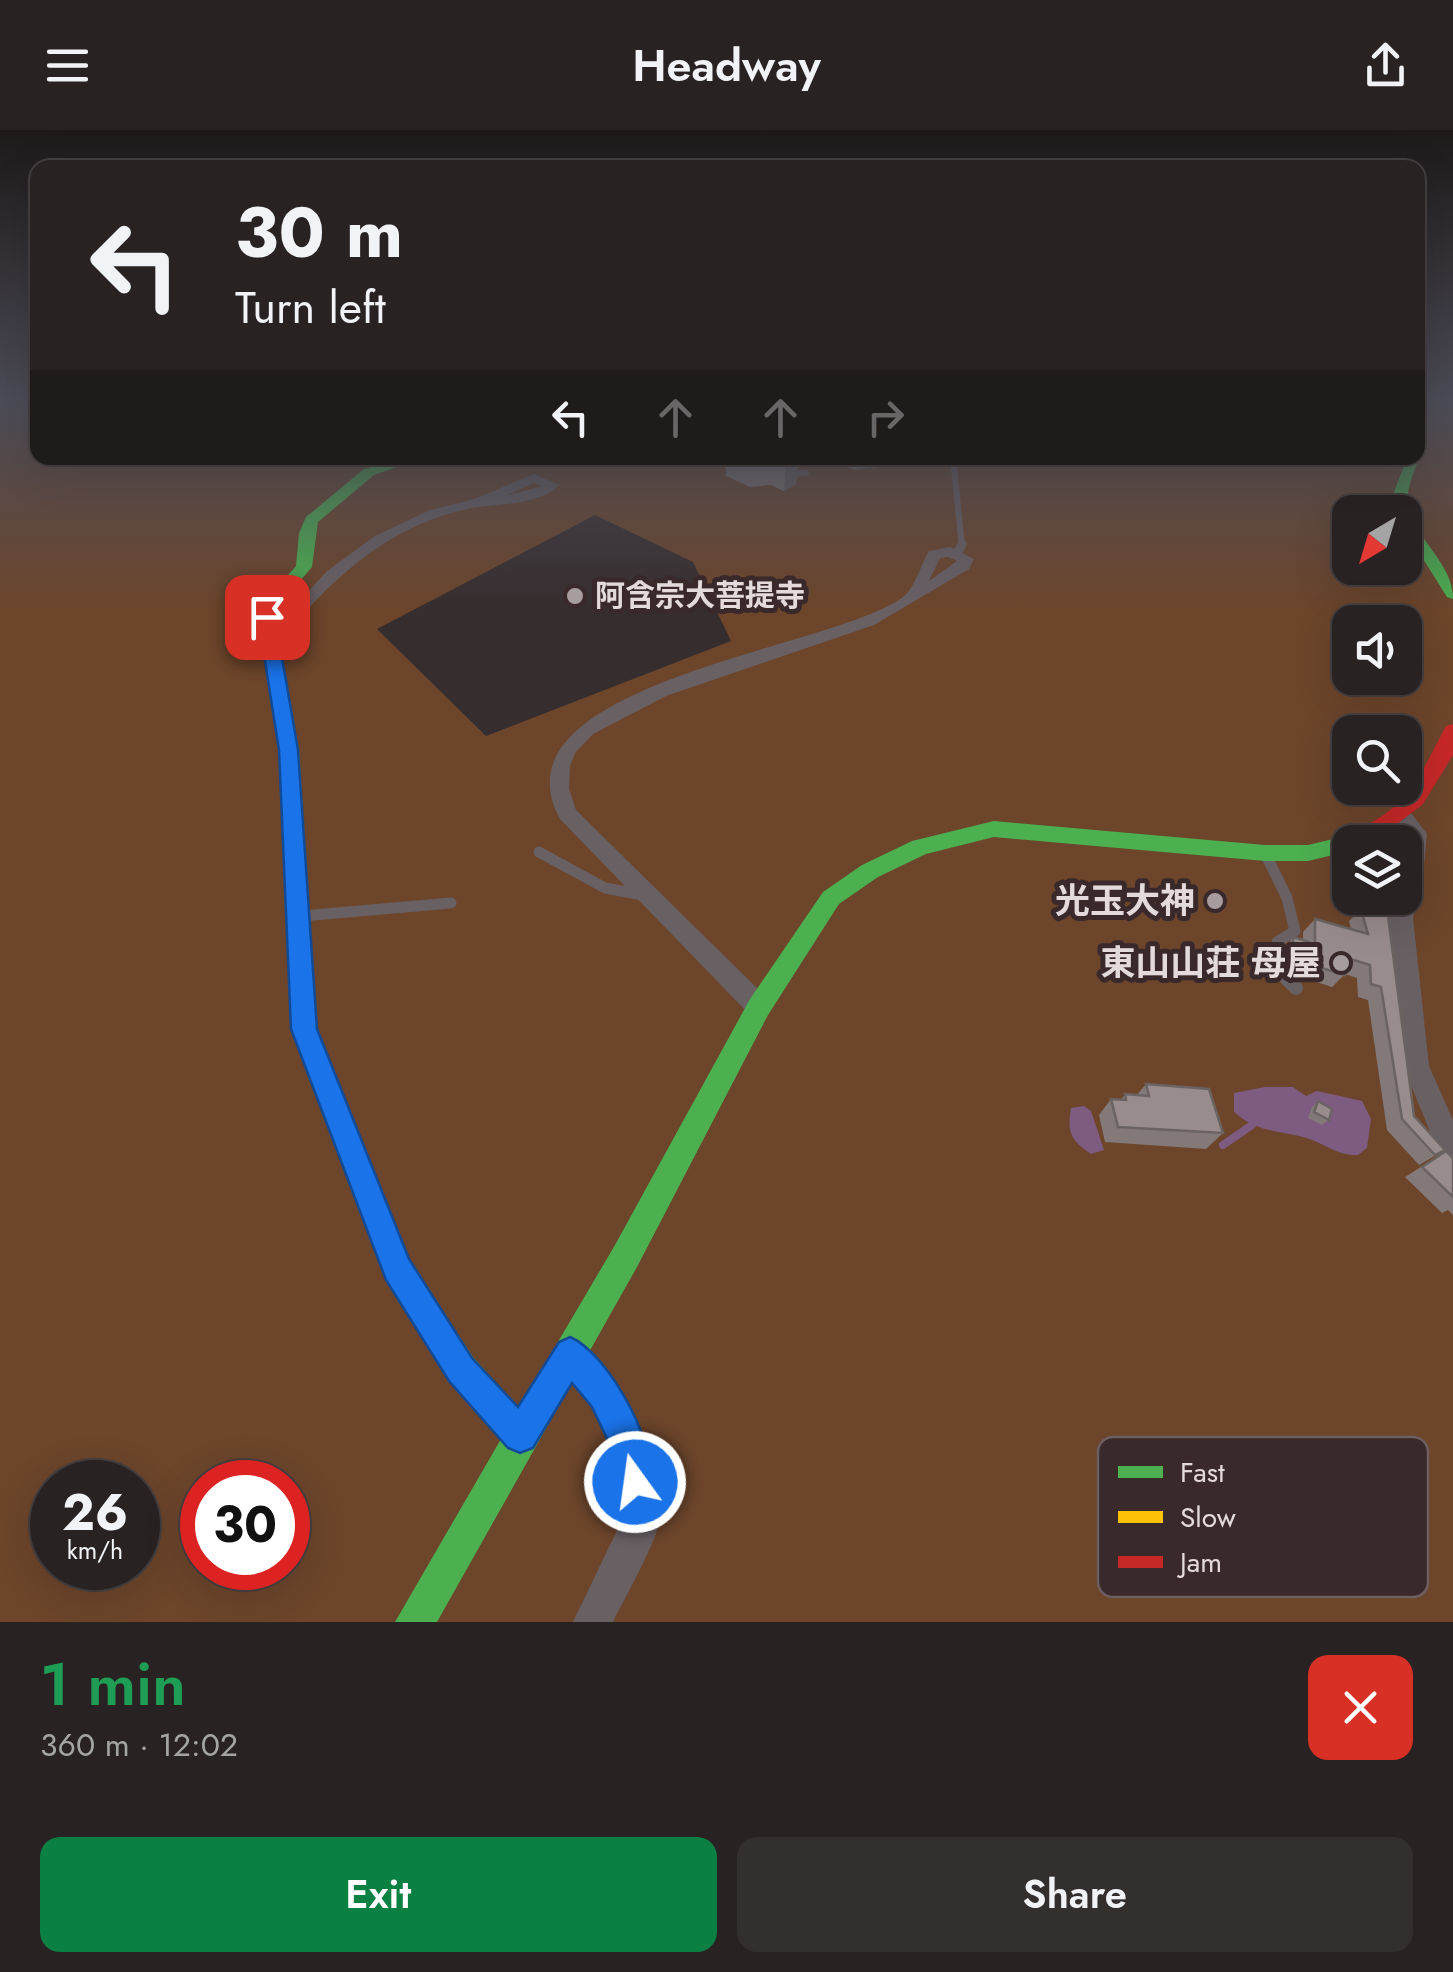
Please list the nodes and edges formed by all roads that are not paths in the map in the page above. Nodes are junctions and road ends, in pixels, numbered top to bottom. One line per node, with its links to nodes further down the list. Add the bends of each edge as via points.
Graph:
1 (370, 472): 12 (street, via 305,528 306,564 269,604)
2 (954, 472): 9 (lane, via 962,548)
3 (1410, 472): 6 (street)
4 (806, 473): 5 (lane)
5 (773, 475)
6 (1400, 495)
7 (479, 502): 7 (street, via 534,478 553,485 538,494); 12 (street, via 392,530 299,605)
8 (1422, 545): 11 (street)
9 (957, 554): 10 (street, via 942,551 930,558); 10 (street, via 968,564)
10 (915, 594): 19 (street, via 873,618 610,712 568,748 556,789 567,814)
11 (1453, 594)
12 (272, 640): 21 (street, via 288,750)
13 (1453, 730): 14 (street)
14 (1404, 819): 15 (street); 24 (street, via 1416,834 1401,918 1416,1066)
15 (1390, 825)
16 (1332, 847): 18 (street)
17 (539, 852): 19 (lane, via 600,887 626,897)
18 (1265, 852): 22 (lane, via 1295,930 1277,942 1278,970); 23 (street, via 1044,831 958,835 870,870 831,898)
19 (648, 896): 23 (street)
20 (451, 903): 21 (lane)
21 (298, 917): 26 (street, via 304,1029 398,1269 460,1370)
22 (1296, 988)
23 (760, 1007): 25 (street)
24 (1453, 1153)
25 (570, 1354): 26 (street); 28 (street, via 604,1394 628,1445 642,1519)
26 (520, 1435): 27 (street)
27 (415, 1622)
28 (593, 1622)

